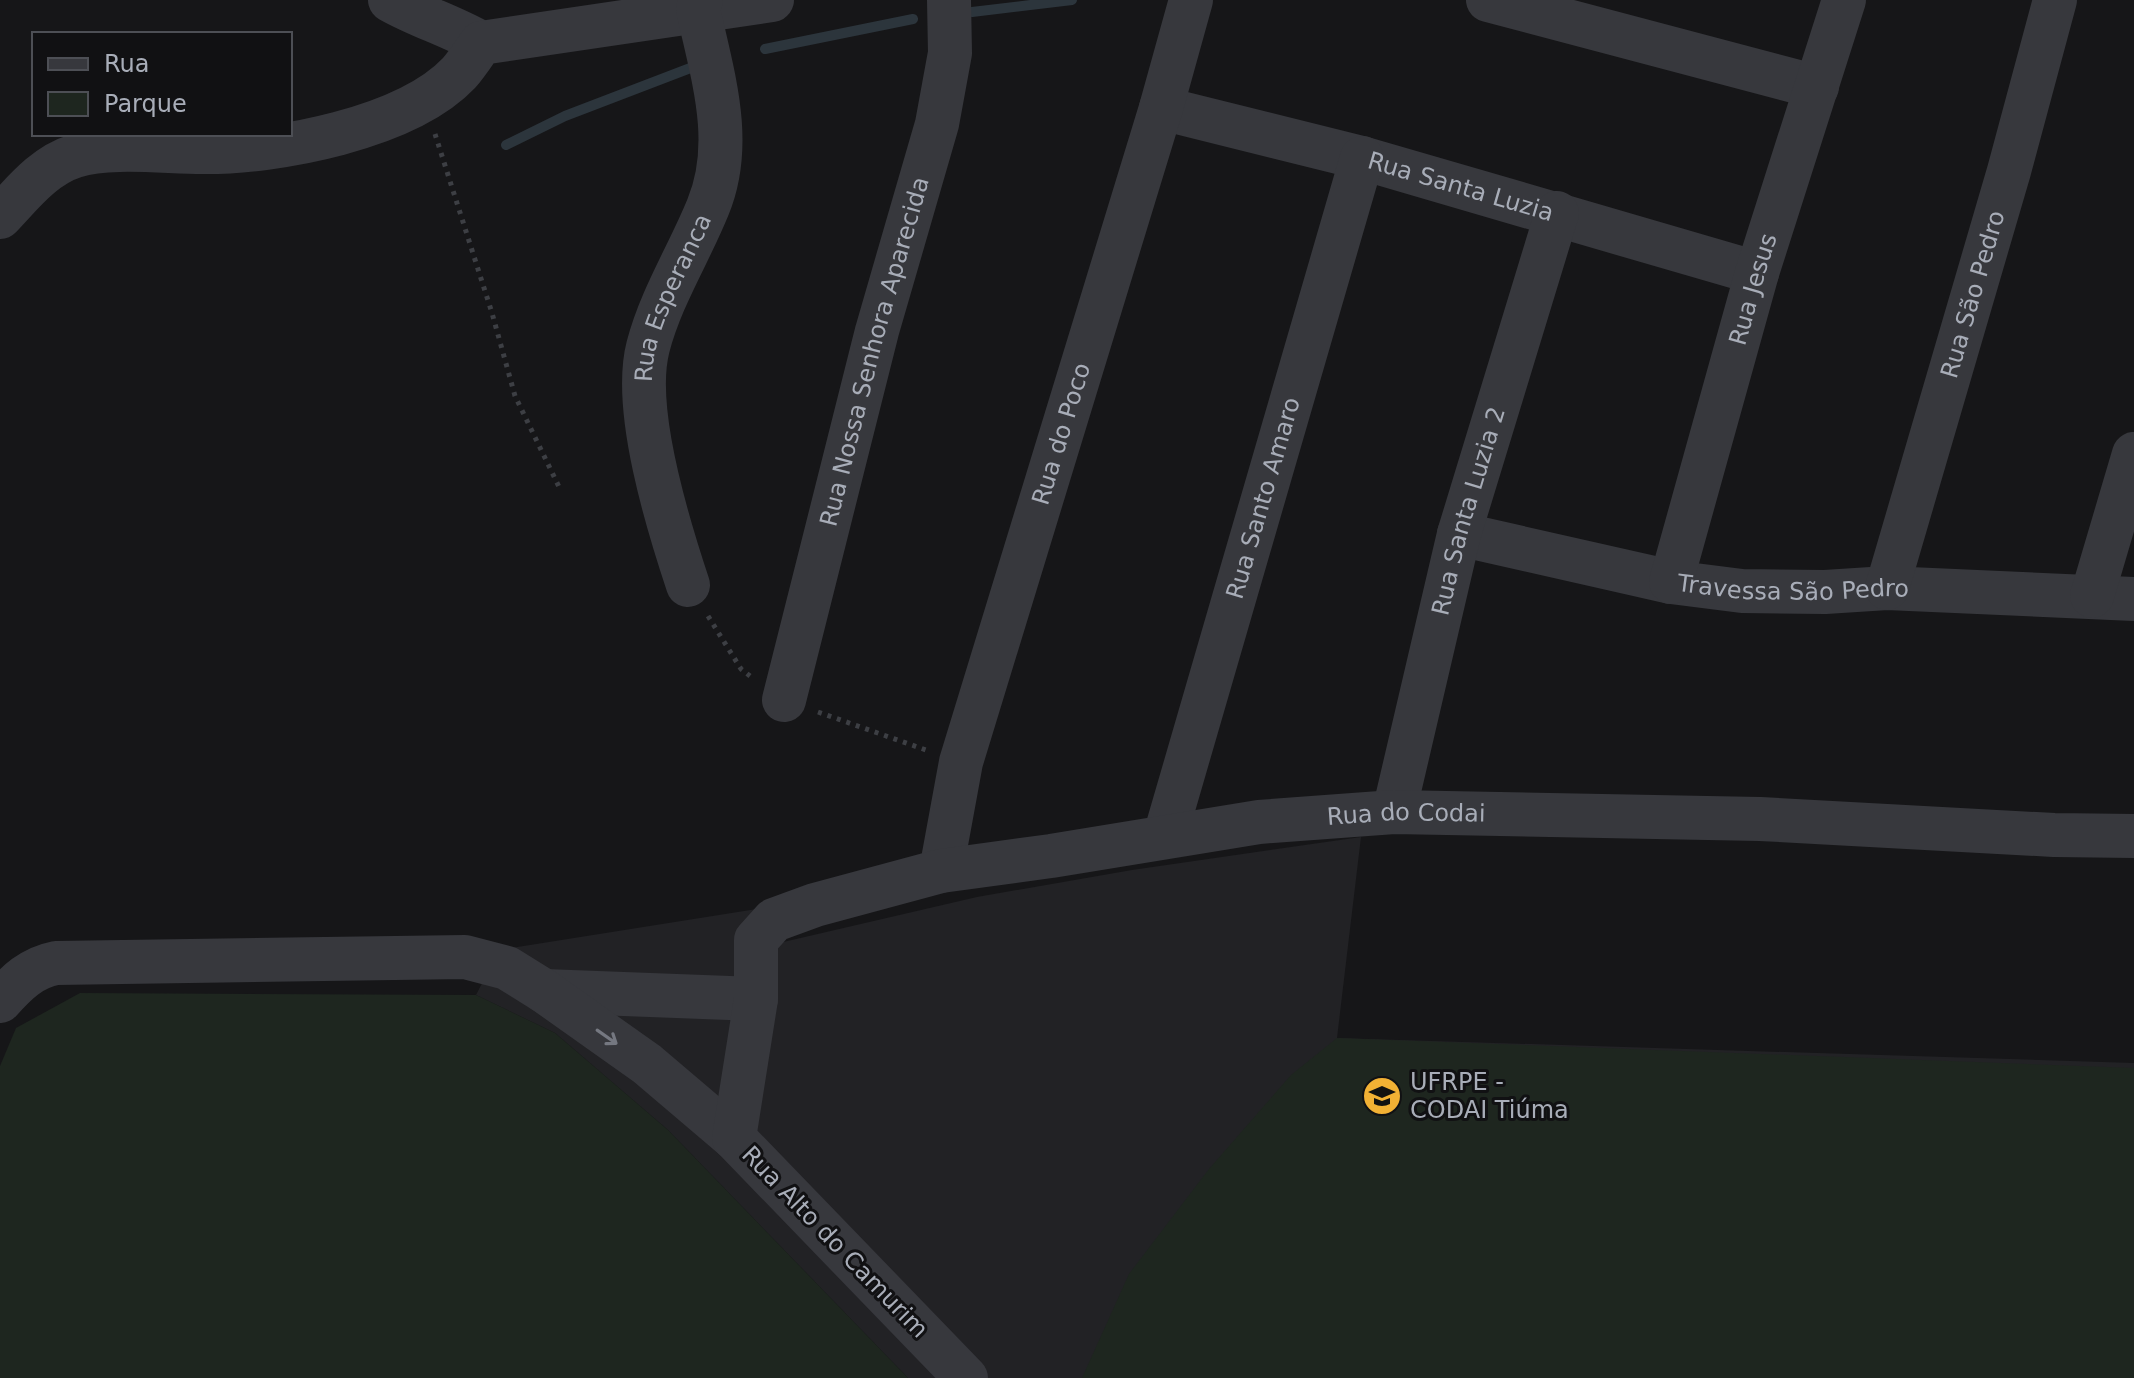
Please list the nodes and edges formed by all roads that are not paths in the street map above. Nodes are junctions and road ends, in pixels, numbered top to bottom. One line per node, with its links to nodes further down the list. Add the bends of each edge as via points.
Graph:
1 (390, 0): 9 (street)
2 (772, 0): 8 (street)
3 (949, 0): 22 (street, Rua Nossa Senhora Aparecida, via 950,53 937,124 877,331)
4 (1191, 0): 11 (street, Rua do Poco)
5 (1488, 0): 10 (street)
6 (1844, 0): 10 (street, Rua Jesus)
7 (2055, 0): 20 (street, Rua São Pedro)
8 (700, 4): 9 (street); 19 (street, Rua Esperanca, via 720,109 718,174 648,348 643,388 666,510)
9 (481, 43): 14 (street, via 459,74 380,121 288,145 75,156 42,174)
10 (1817, 87): 15 (street, Rua Jesus)
11 (1161, 108): 12 (street, Rua Santa Luzia); 26 (street, Rua do Poco, via 961,762)
12 (1362, 158): 13 (street, Rua Santa Luzia); 24 (street, Rua Santo Amaro)
13 (1557, 213): 15 (street, Rua Santa Luzia); 17 (street, Rua Santa Luzia 2)
14 (0, 217)
15 (1757, 273): 18 (street, Rua Jesus)
16 (2134, 454): 21 (street)
17 (1459, 534): 18 (street, Travessa São Pedro); 23 (street, Rua Santa Luzia 2)
18 (1671, 582): 20 (street, Travessa São Pedro, via 1742,591)
19 (688, 585)
20 (1887, 588): 21 (street, Travessa São Pedro)
21 (2113, 597)
22 (784, 700)
23 (1394, 812): 24 (street, Rua do Codai, via 1259,822); 25 (street, Rua do Codai, via 1760,819)
24 (1165, 836): 26 (street, Rua do Codai)
25 (2134, 836)
26 (941, 871): 28 (street, Rua do Codai, via 774,920 756,940)
27 (544, 991): 28 (street); 29 (street, via 507,968 465,957 85,961 41,966 18,980); 30 (street, one-way to 30, via 647,1064)
28 (756, 999): 30 (street, Rua Alto do Camurim)
29 (0, 1001)
30 (734, 1138): 31 (street, Rua Alto do Camurim)
31 (966, 1378)

